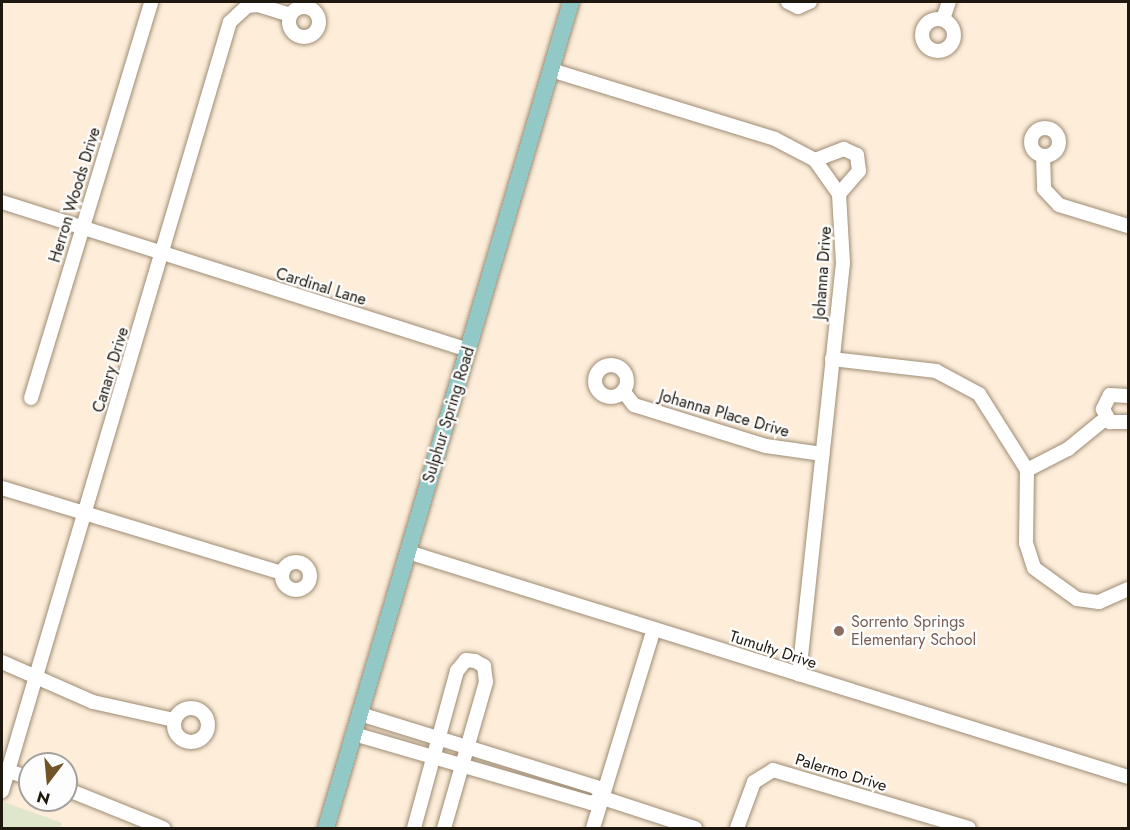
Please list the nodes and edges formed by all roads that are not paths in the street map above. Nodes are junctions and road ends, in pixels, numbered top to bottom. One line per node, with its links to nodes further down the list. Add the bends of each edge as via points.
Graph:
1 (152, 2): 14 (street, Herron Woods Drive)
2 (571, 2): 8 (main road, Sulphur Spring Road)
3 (788, 2): 4 (street, via 798,7)
4 (810, 2)
5 (949, 2): 7 (street)
6 (290, 15): 15 (street, Canary Drive, via 258,5 247,6 230,22)
7 (943, 19)
8 (551, 70): 10 (street, via 776,139); 16 (main road, Sulphur Spring Road)
9 (1043, 156): 13 (street, via 1044,189 1059,205)
10 (815, 160): 11 (street); 11 (street, via 843,149 857,155 860,171)
11 (839, 194): 17 (street, Johanna Drive, via 843,252)
12 (2, 202): 14 (street, Cardinal Lane)
13 (1128, 226)
14 (83, 227): 15 (street, Cardinal Lane); 20 (street, Herron Woods Drive)
15 (163, 255): 16 (street, Cardinal Lane); 26 (street, Canary Drive)
16 (468, 350): 27 (main road, Sulphur Spring Road)
17 (832, 359): 23 (street, Johanna Drive); 24 (street, via 936,371 967,385 1014,441)
18 (623, 391): 23 (street, Johanna Place Drive, via 634,405 766,446)
19 (1128, 396): 21 (street, via 1117,393 1106,399)
20 (31, 398)
21 (1106, 418): 22 (street, via 1115,424); 24 (street, via 1068,449)
22 (1128, 422)
23 (822, 454): 32 (street, Johanna Drive)
24 (1027, 470): 29 (street, via 1026,543 1034,568 1077,599 1099,602)
25 (2, 488): 26 (street)
26 (84, 514): 28 (street); 33 (street, Canary Drive)
27 (408, 552): 30 (street, Tumulty Drive); 34 (main road, Sulphur Spring Road)
28 (282, 573)
29 (1128, 589)
30 (654, 629): 32 (street, Tumulty Drive); 45 (street)
31 (2, 662): 33 (street)
32 (799, 675): 42 (street, Tumulty Drive)
33 (37, 678): 35 (street, via 93,702); 41 (street, Canary Drive)
34 (360, 714): 36 (main road, Sulphur Spring Road); 37 (street)
35 (174, 720)
36 (354, 734): 39 (street); 47 (main road, Sulphur Spring Road)
37 (438, 737): 38 (street); 38 (street, via 457,671 466,660 475,661 487,674); 39 (street)
38 (467, 745): 40 (street); 45 (street, via 596,787)
39 (432, 757): 40 (street); 48 (street)
40 (462, 767): 45 (street, via 591,803); 49 (street)
41 (5, 770): 43 (street, Canary Drive)
42 (1128, 777)
43 (2, 791)
44 (78, 794): 46 (street)
45 (603, 798): 50 (street); 51 (street)
46 (163, 828)
47 (326, 828)
48 (414, 828)
49 (444, 828)
50 (593, 828)
51 (695, 828)
52 (737, 828): 53 (street, Palermo Drive, via 754,782 773,770)
53 (969, 828)

